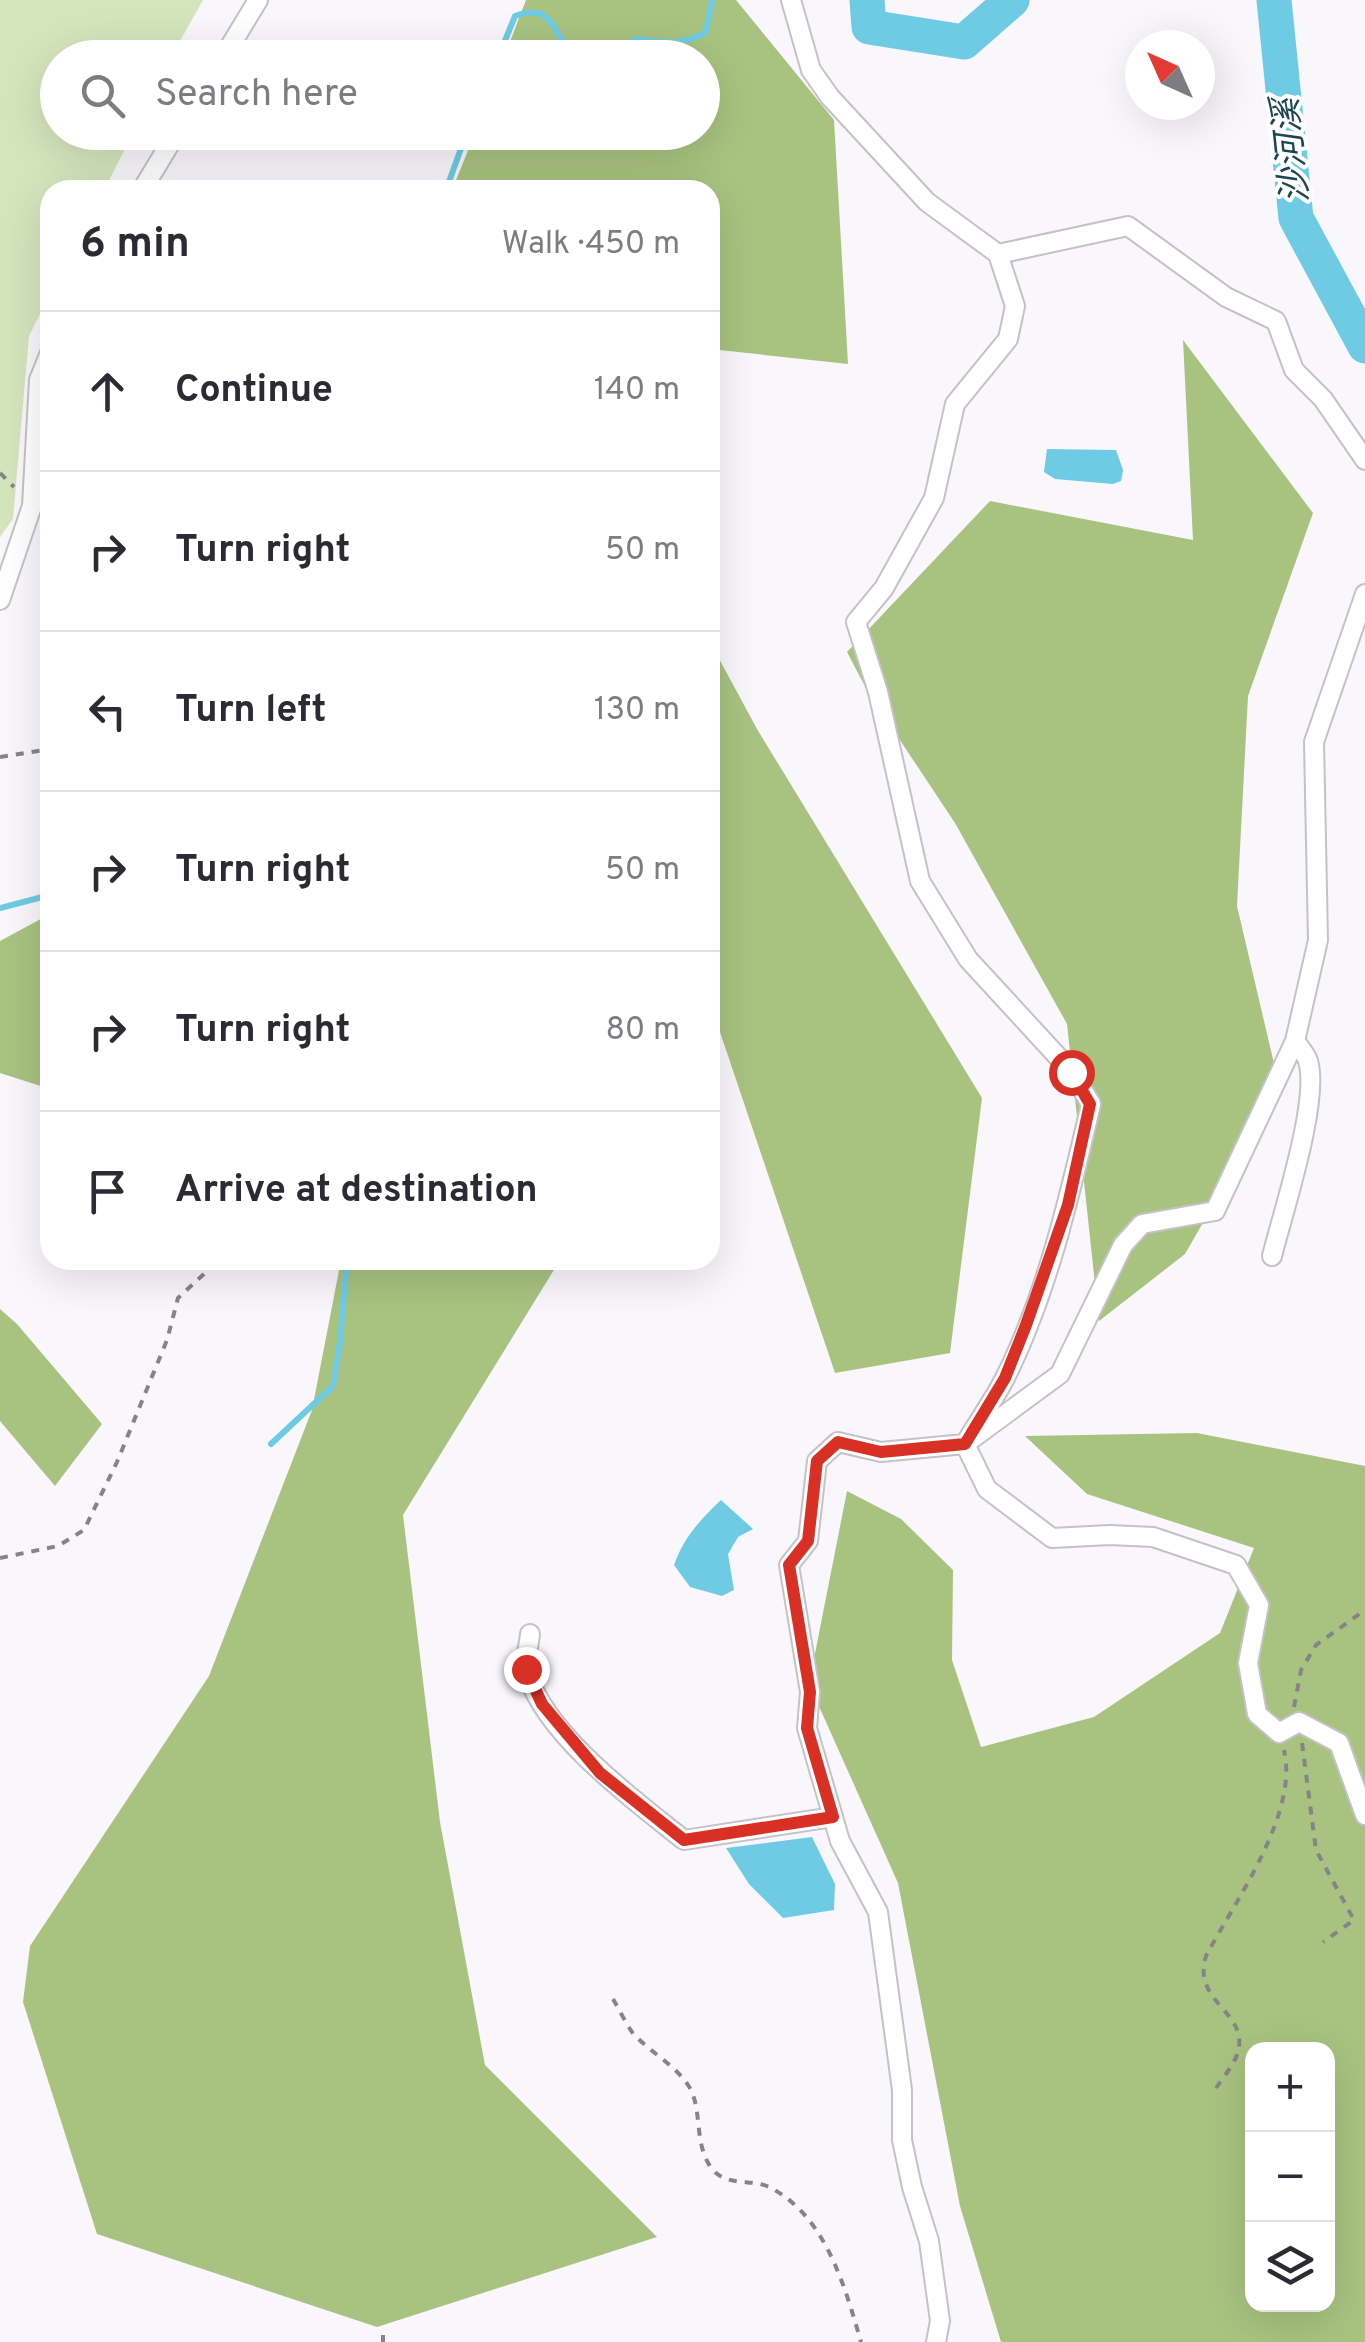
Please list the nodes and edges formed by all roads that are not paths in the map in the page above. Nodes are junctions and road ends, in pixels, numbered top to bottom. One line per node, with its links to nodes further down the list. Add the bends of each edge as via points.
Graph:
1 (258, 0): 3 (street)
2 (791, 0): 6 (street, via 811,70 830,98 926,202)
3 (234, 40)
4 (167, 150): 5 (street)
5 (148, 180)
6 (998, 254): 7 (street, via 1128,226 1226,297 1276,321 1294,370); 13 (street, via 1015,306 1008,339 956,404 934,498 884,588 856,622 920,880 968,958 1071,1072 1090,1104 1068,1205 1026,1325 1005,1378)
7 (1365, 460)
8 (40, 465): 9 (street)
9 (0, 600)
10 (1364, 600): 11 (street, via 1314,742 1318,940)
11 (1296, 1040): 12 (street, via 1311,1082); 13 (street, via 1214,1210 1142,1224 1124,1245 1060,1374)
12 (1272, 1256)
13 (965, 1444): 15 (street, via 987,1489 1052,1538 1153,1537 1236,1565 1259,1605 1248,1663 1257,1714 1279,1733 1299,1722 1339,1743); 16 (street, via 881,1452 838,1442 817,1461 808,1541 789,1565 810,1692 807,1728)
14 (530, 1634): 16 (street, via 526,1669 542,1704 600,1773 684,1840)
15 (1365, 1814)
16 (833, 1817): 17 (street, via 878,1912 902,2090 902,2140 929,2241 940,2321)
17 (936, 2342)

